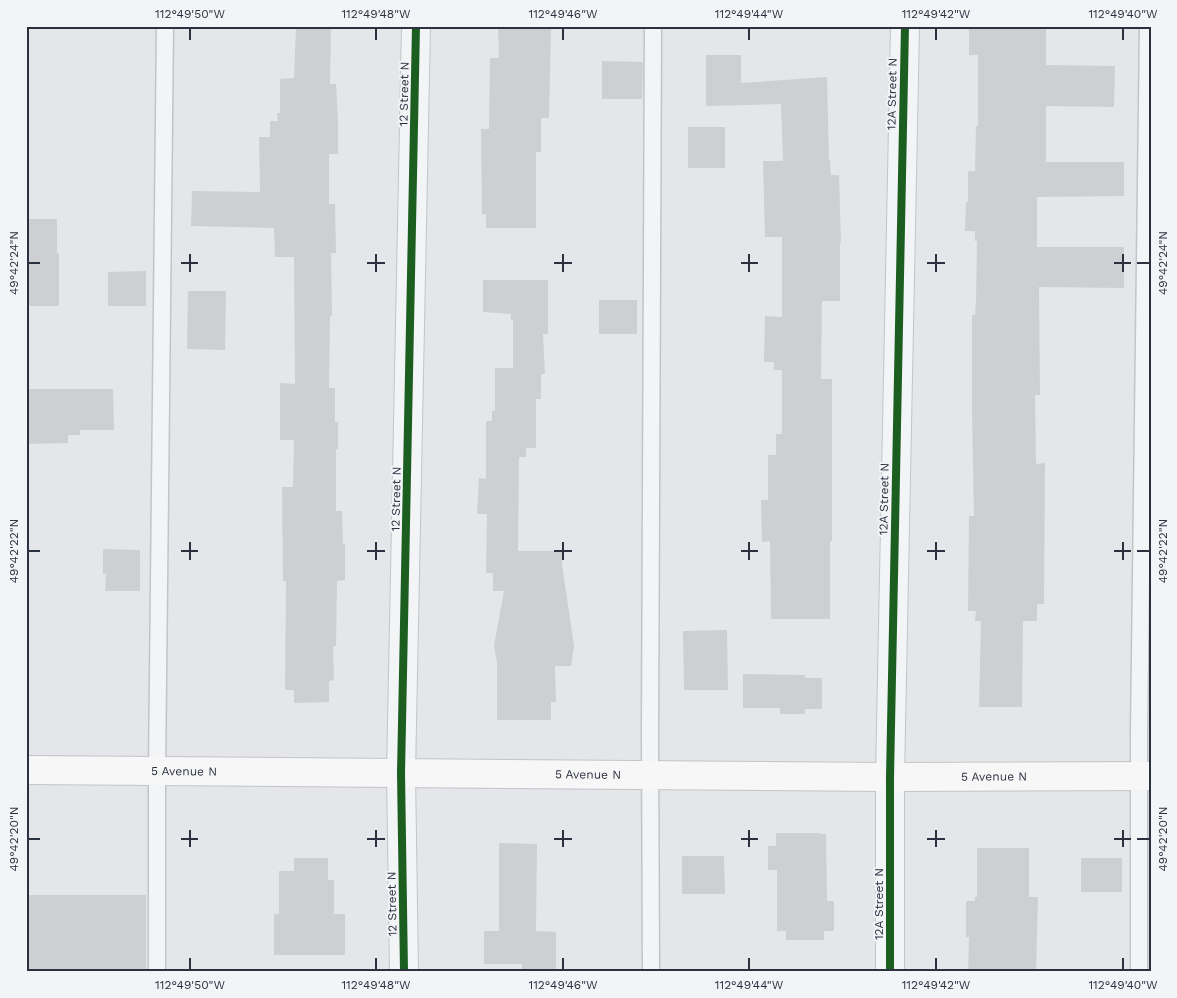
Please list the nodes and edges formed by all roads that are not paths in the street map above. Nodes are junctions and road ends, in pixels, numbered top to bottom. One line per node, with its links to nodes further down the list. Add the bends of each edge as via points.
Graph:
1 (165, 26): 7 (lane)
2 (416, 26): 8 (street, 12 Street N)
3 (653, 26): 9 (lane)
4 (905, 26): 11 (street, 12A Street N)
5 (1148, 26): 10 (lane)
6 (26, 770): 7 (main road, 5 Avenue N)
7 (157, 771): 8 (main road, 5 Avenue N); 12 (lane)
8 (401, 773): 9 (main road, 5 Avenue N); 13 (street, 12 Street N)
9 (650, 775): 11 (main road, 5 Avenue N); 14 (lane)
10 (1144, 776): 11 (main road, 5 Avenue N); 16 (lane)
11 (890, 777): 15 (street, 12A Street N)
12 (157, 972)
13 (404, 972)
14 (651, 972)
15 (890, 972)
16 (1139, 972)

